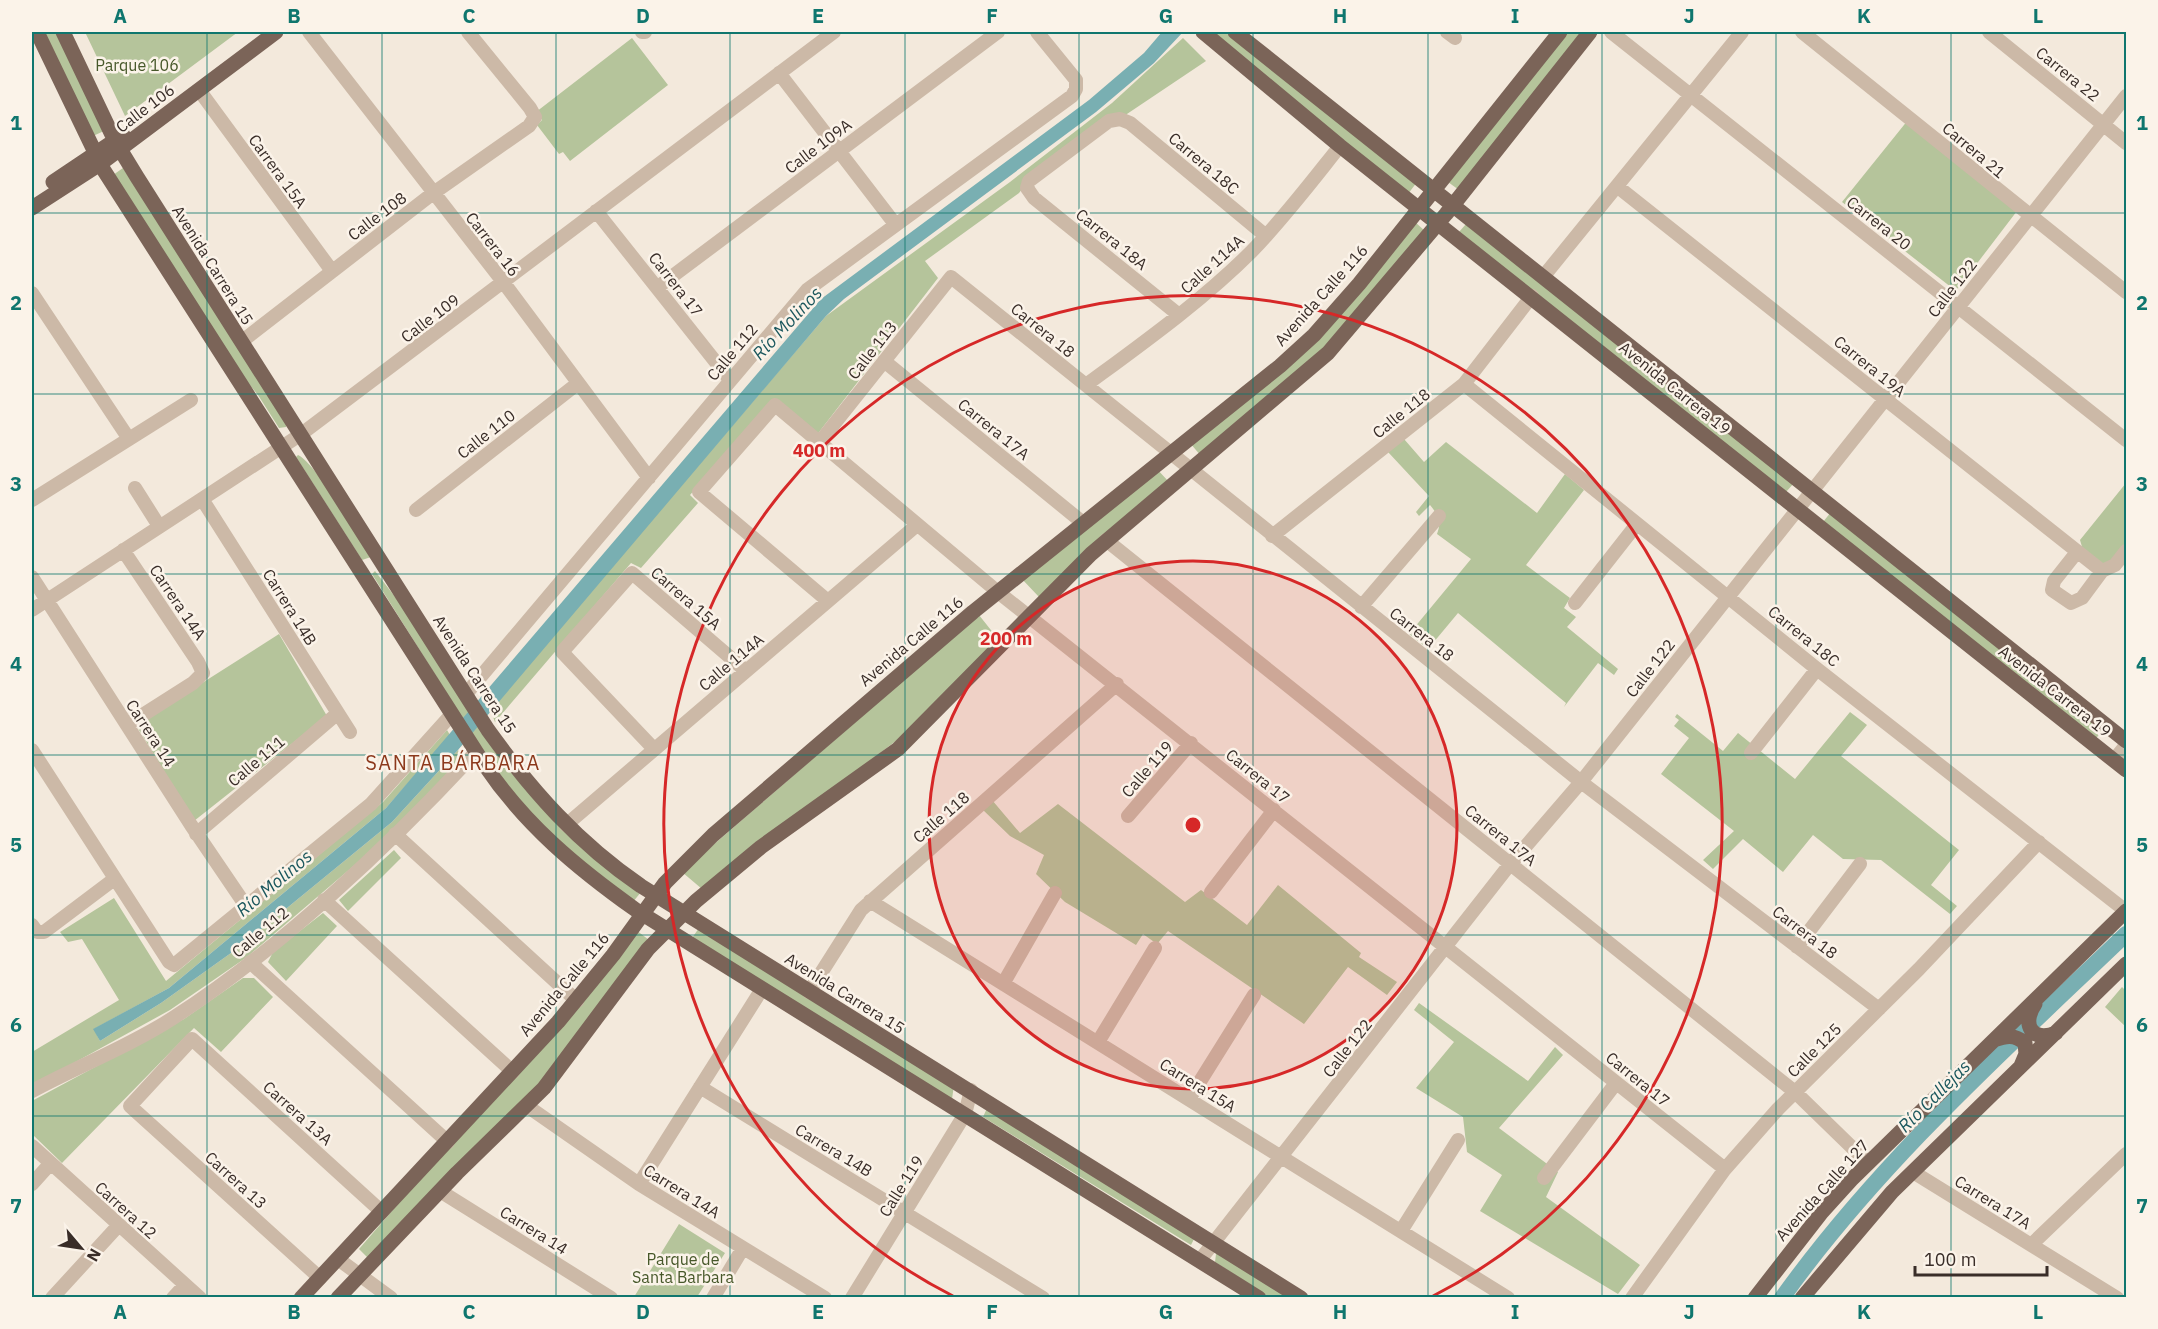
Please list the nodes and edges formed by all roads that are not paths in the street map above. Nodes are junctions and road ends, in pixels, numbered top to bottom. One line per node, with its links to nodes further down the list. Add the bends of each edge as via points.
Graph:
1 (37, 32): 28 (main road)
2 (63, 32): 25 (main road, Avenida Carrera 15)
3 (259, 32): 25 (main road, Calle 106)
4 (276, 32): 19 (main road, Calle 106)
5 (309, 32): 31 (street, Carrera 16)
6 (468, 32): 31 (street, Calle 108, via 534,117 529,126)
7 (834, 32): 18 (street, Calle 109)
8 (998, 32): 27 (street, Calle 109A)
9 (1037, 32): 39 (street, Calle 112, via 1076,80 1076,89 1062,104)
10 (1203, 32): 26 (main road, Avenida Carrera 19)
11 (1235, 32): 30 (main road, Avenida Carrera 19)
12 (1560, 32): 30 (main road, Avenida Calle 116)
13 (1590, 32): 33 (main road)
14 (1611, 32): 20 (street, Carrera 20)
15 (1742, 32): 20 (street)
16 (1802, 32): 37 (street, Carrera 21)
17 (1989, 32): 23 (street, Carrera 22)
18 (779, 73): 27 (street); 36 (street, Calle 109)
19 (199, 90): 25 (main road, Calle 106); 41 (street, Carrera 15A)
20 (1691, 95): 29 (street); 49 (street, Carrera 20)
21 (2127, 96): 23 (street, Calle 122)
22 (1120, 119): 40 (street, Carrera 18C, via 1130,123); 50 (street, Carrera 18A, via 1109,121 1034,177 1027,188 1034,198)
23 (2104, 124): 24 (street, Carrera 22); 37 (street, Calle 122)
24 (2127, 143)
25 (118, 145): 28 (main road, Calle 106); 51 (main road, Avenida Carrera 15)
26 (1340, 146): 35 (main road, Avenida Carrera 19); 40 (street, Calle 114A)
27 (840, 150): 39 (street); 45 (street, Calle 109A)
28 (98, 159): 32 (main road, Calle 106); 34 (main road, Calle 106); 63 (main road)
29 (1618, 187): 43 (street); 57 (street, Carrera 19A)
30 (1434, 191): 33 (main road, Avenida Carrera 19); 35 (main road, Avenida Calle 116)
31 (432, 194): 41 (street, Calle 108); 44 (street, Carrera 16)
32 (32, 196)
33 (1453, 206): 38 (main road); 43 (main road, Avenida Carrera 19)
34 (32, 208)
35 (1420, 209): 38 (main road, Avenida Carrera 19); 64 (main road, Avenida Calle 116, via 1309,340)
36 (596, 211): 44 (street, Calle 109); 45 (street, Carrera 17)
37 (2029, 217): 46 (street, Carrera 21); 49 (street, Calle 122)
38 (1439, 223): 48 (main road, Avenida Carrera 19); 65 (main road, via 1328,353)
39 (895, 224): 53 (street, Calle 112, via 807,290)
40 (1266, 236): 50 (street, Calle 114A)
41 (332, 271): 51 (street, Calle 108)
42 (951, 277): 52 (street, Calle 113); 56 (street, Carrera 18)
43 (1543, 277): 68 (main road, Avenida Carrera 19)
44 (504, 283): 54 (street, Carrera 16); 59 (street, Calle 109)
45 (658, 287): 53 (street, Carrera 17)
46 (2127, 292)
47 (32, 293): 60 (street)
48 (1532, 296): 55 (street, Calle 118); 71 (main road, Avenida Carrera 19)
49 (1958, 308): 57 (street, Calle 122); 61 (street, Carrera 20)
50 (1179, 315): 56 (street, Calle 114A)
51 (241, 342): 59 (main road, Avenida Carrera 15)
52 (884, 361): 62 (street, Calle 113); 74 (street, Carrera 17A)
53 (730, 380): 66 (street, Calle 112)
54 (577, 384): 66 (street, Carrera 16); 72 (street, Calle 110)
55 (1464, 384): 75 (street, Carrera 18C); 78 (street, Calle 118)
56 (1086, 385): 64 (street, Carrera 18)
57 (1885, 399): 68 (street, Calle 122); 82 (street, Carrera 19A)
58 (191, 400): 60 (street)
59 (300, 435): 63 (street, Calle 109); 87 (main road, Avenida Carrera 15)
60 (129, 439): 70 (street)
61 (2127, 440)
62 (819, 443): 76 (street, Carrera 17); 89 (street, Carrera 17, via 775,405 699,492)
63 (282, 447): 69 (street, Calle 109); 93 (main road)
64 (1170, 454): 65 (street, Carrera 18); 74 (main road, Avenida Calle 116)
65 (1191, 471): 78 (street, Carrera 18); 79 (main road)
66 (649, 478): 98 (street, Calle 112)
67 (135, 488): 77 (street)
68 (1812, 491): 71 (street, Calle 122); 104 (main road, Avenida Carrera 19)
69 (202, 499): 77 (street, Calle 109); 99 (street, Carrera 14B)
70 (32, 500)
71 (1797, 509): 86 (street, Calle 122); 109 (main road, Avenida Carrera 19)
72 (416, 510)
73 (1439, 516): 91 (street)
74 (1082, 522): 85 (main road, Avenida Calle 116)
75 (1636, 524): 86 (street, Carrera 18C); 90 (street)
76 (917, 525): 85 (street, Carrera 17); 89 (street, Calle 114A)
77 (159, 526): 80 (street, Calle 109)
78 (1272, 536): 91 (street, Carrera 18)
79 (1106, 540): 94 (main road); 117 (street, Carrera 17A)
80 (123, 550): 88 (street, Calle 109); 101 (street, Carrera 14A, via 202,673 193,683)
81 (2127, 551): 83 (street, via 2115,565)
82 (2077, 552): 83 (street, Carrera 19A); 83 (street, via 2054,581 2052,590 2071,603 2082,598)
83 (2102, 571)
84 (32, 577): 88 (street, Carrera 14)
85 (998, 592): 94 (street, Carrera 17); 122 (main road, Avenida Calle 116, via 728,821)
86 (1728, 596): 95 (street, Carrera 18C); 110 (street, Calle 122)
87 (406, 599): 93 (main road, via 392,587 376,563 368,563 365,570 381,594); 98 (main road, Avenida Carrera 15)
88 (46, 601): 92 (street, Calle 109); 101 (street, Carrera 14)
89 (828, 601): 96 (street, Calle 114A)
90 (1575, 603)
91 (1361, 607): 110 (street, Carrera 18)
92 (32, 610)
93 (387, 612): 100 (main road)
94 (1028, 616): 97 (street, Carrera 17); 127 (main road, via 898,748 771,841)
95 (1817, 669): 108 (street); 116 (street, Carrera 18C)
96 (746, 671): 106 (street, Calle 114A); 106 (street, Carrera 15A, via 632,573 562,652)
97 (1117, 684): 103 (street, Carrera 17); 124 (street, Calle 118)
98 (469, 699): 113 (main road, Avenida Carrera 15, via 533,791)
99 (338, 713): 102 (street, Carrera 14B); 114 (street, Calle 111)
100 (455, 718): 105 (main road); 125 (street, Calle 112, via 371,804)
101 (127, 725): 114 (street, Carrera 14)
102 (350, 732)
103 (1191, 743): 111 (street, Carrera 17); 112 (street, Calle 119)
104 (2127, 743): 109 (street)
105 (475, 749): 115 (street, Calle 112); 128 (main road, via 531,825 580,870)
106 (654, 749): 113 (street, Calle 114A)
107 (32, 750): 119 (street)
108 (1751, 753)
109 (2120, 765)
110 (1581, 782): 117 (street, Calle 122); 132 (street, Carrera 18)
111 (1274, 810): 120 (street); 131 (street, Carrera 17)
112 (1128, 816)
113 (566, 825): 122 (main road, Avenida Carrera 15, via 606,861)
114 (196, 834): 125 (street, Carrera 14)
115 (395, 834): 123 (street, Calle 112); 141 (street)
116 (2039, 842): 126 (street, Carrera 18C); 142 (street, Calle 125)
117 (1510, 864): 131 (street, Calle 122); 153 (street, Carrera 17A)
118 (1860, 864): 132 (street)
119 (113, 880): 125 (street, Calle 112, via 174,965); 129 (street)
120 (1210, 892)
121 (1055, 893): 136 (street)
122 (656, 895): 127 (main road, Avenida Carrera 15); 128 (main road, Avenida Calle 116)
123 (324, 900): 134 (street, Calle 112); 148 (street)
124 (870, 901): 136 (street, Carrera 15A); 139 (street, Calle 118, via 854,918)
125 (246, 906)
126 (2126, 911): 138 (main road, Avenida Calle 127)
127 (684, 912): 130 (main road); 139 (main road, Avenida Carrera 15)
128 (642, 914): 130 (main road); 141 (main road, Avenida Calle 116)
129 (35, 929)
130 (667, 930): 137 (main road); 155 (main road, via 648,949 561,1068)
131 (1445, 946): 149 (street, Carrera 17); 161 (street, Calle 122)
132 (1797, 947): 142 (street, Carrera 18)
133 (1155, 948): 146 (street)
134 (250, 962): 152 (street, Calle 112, via 172,1018); 158 (street)
135 (2127, 964): 143 (main road)
136 (1004, 984): 146 (street, Carrera 15A)
137 (762, 989): 150 (street); 156 (main road)
138 (2044, 991): 143 (main road, via 2027,1020 2035,1034); 145 (main road, Avenida Calle 127)
139 (809, 992): 151 (main road, Avenida Carrera 15)
140 (1254, 995): 154 (street)
141 (577, 1001): 148 (main road, Avenida Calle 116)
142 (1879, 1009): 153 (street, Calle 125)
143 (2051, 1035): 147 (main road)
144 (192, 1038): 170 (street, Carrera 13A); 180 (street, Carrera 13, via 130,1106)
145 (1994, 1040): 147 (main road, via 2010,1035 2025,1043 2026,1054); 162 (main road, Avenida Calle 127)
146 (1098, 1042): 154 (street, Carrera 15A)
147 (2019, 1069): 165 (main road)
148 (513, 1072): 158 (main road, Avenida Calle 116)
149 (1616, 1083): 164 (street, Carrera 17); 166 (street)
150 (700, 1087): 168 (street); 171 (street, Carrera 14B)
151 (971, 1090): 156 (street, Calle 119); 174 (main road, Avenida Carrera 15)
152 (32, 1091)
153 (1795, 1092): 162 (street, Carrera 17A); 164 (street, Calle 125)
154 (1189, 1100): 161 (street, Carrera 15A)
155 (527, 1106): 168 (street, Carrera 14A); 169 (main road)
156 (965, 1114): 171 (street, Calle 119); 178 (main road)
157 (1458, 1140): 173 (street)
158 (448, 1142): 170 (main road, Avenida Calle 116)
159 (32, 1146): 163 (street, Carrera 12)
160 (2127, 1154): 175 (street)
161 (1282, 1157): 173 (street, Carrera 15A); 174 (street, Calle 122)
162 (1868, 1163): 197 (main road, Avenida Calle 127, via 1822,1212)
163 (50, 1164): 167 (street); 172 (street, Carrera 12)
164 (1725, 1169): 196 (street, Calle 125)
165 (1913, 1172): 175 (street, Carrera 17A); 198 (main road, via 1843,1246)
166 (1544, 1178)
167 (32, 1184)
168 (639, 1184): 176 (street, Carrera 14A)
169 (440, 1191): 179 (main road); 188 (street, Carrera 14)
170 (382, 1212): 177 (main road, Avenida Calle 116)
171 (904, 1212): 191 (street, Calle 119); 192 (street, Carrera 14B)
172 (118, 1226): 181 (street, Carrera 12); 182 (street)
173 (1401, 1231): 195 (street, Carrera 15A)
174 (1214, 1243): 178 (street, Calle 122); 194 (main road, Avenida Carrera 15)
175 (2031, 1245): 199 (street, Carrera 17A)
176 (743, 1248): 189 (street); 190 (street, Carrera 14A)
177 (338, 1259): 179 (street); 180 (main road, Avenida Calle 116)
178 (1200, 1260): 193 (main road)
179 (360, 1275): 186 (main road); 187 (street)
180 (320, 1278): 185 (main road, Avenida Calle 116)
181 (185, 1285): 183 (street); 184 (street, Carrera 12)
182 (52, 1298)
183 (173, 1298)
184 (200, 1298)
185 (301, 1298)
186 (338, 1298)
187 (390, 1298)
188 (611, 1298)
189 (713, 1298)
190 (825, 1298)
191 (852, 1298)
192 (1043, 1298)
193 (1259, 1298)
194 (1301, 1298)
195 (1508, 1298)
196 (1632, 1298)
197 (1755, 1298)
198 (1802, 1298)
199 (2117, 1298)

